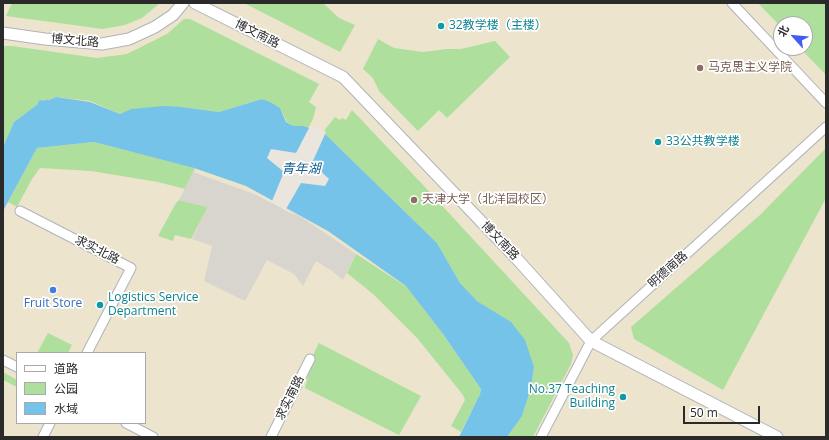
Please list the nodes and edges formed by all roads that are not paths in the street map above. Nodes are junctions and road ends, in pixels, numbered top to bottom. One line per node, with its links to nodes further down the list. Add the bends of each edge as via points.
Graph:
1 (184, 3): 4 (street, 博文北路, via 155,27 129,39 102,44)
2 (195, 3): 8 (street, 博文南路, via 343,77 518,259)
3 (732, 3): 5 (street)
4 (3, 33)
5 (826, 103)
6 (826, 127): 8 (street, 明德南路)
7 (20, 211): 9 (street, 求实北路, via 131,268)
8 (591, 341): 18 (street, 明德南路); 19 (street, 博文南路)
9 (88, 352)
10 (310, 359): 17 (street, 求实南路)
11 (3, 360): 12 (street)
12 (16, 366)
13 (50, 424): 15 (street)
14 (128, 424): 16 (street)
15 (43, 437)
16 (153, 437)
17 (270, 437)
18 (541, 437)
19 (777, 437)

